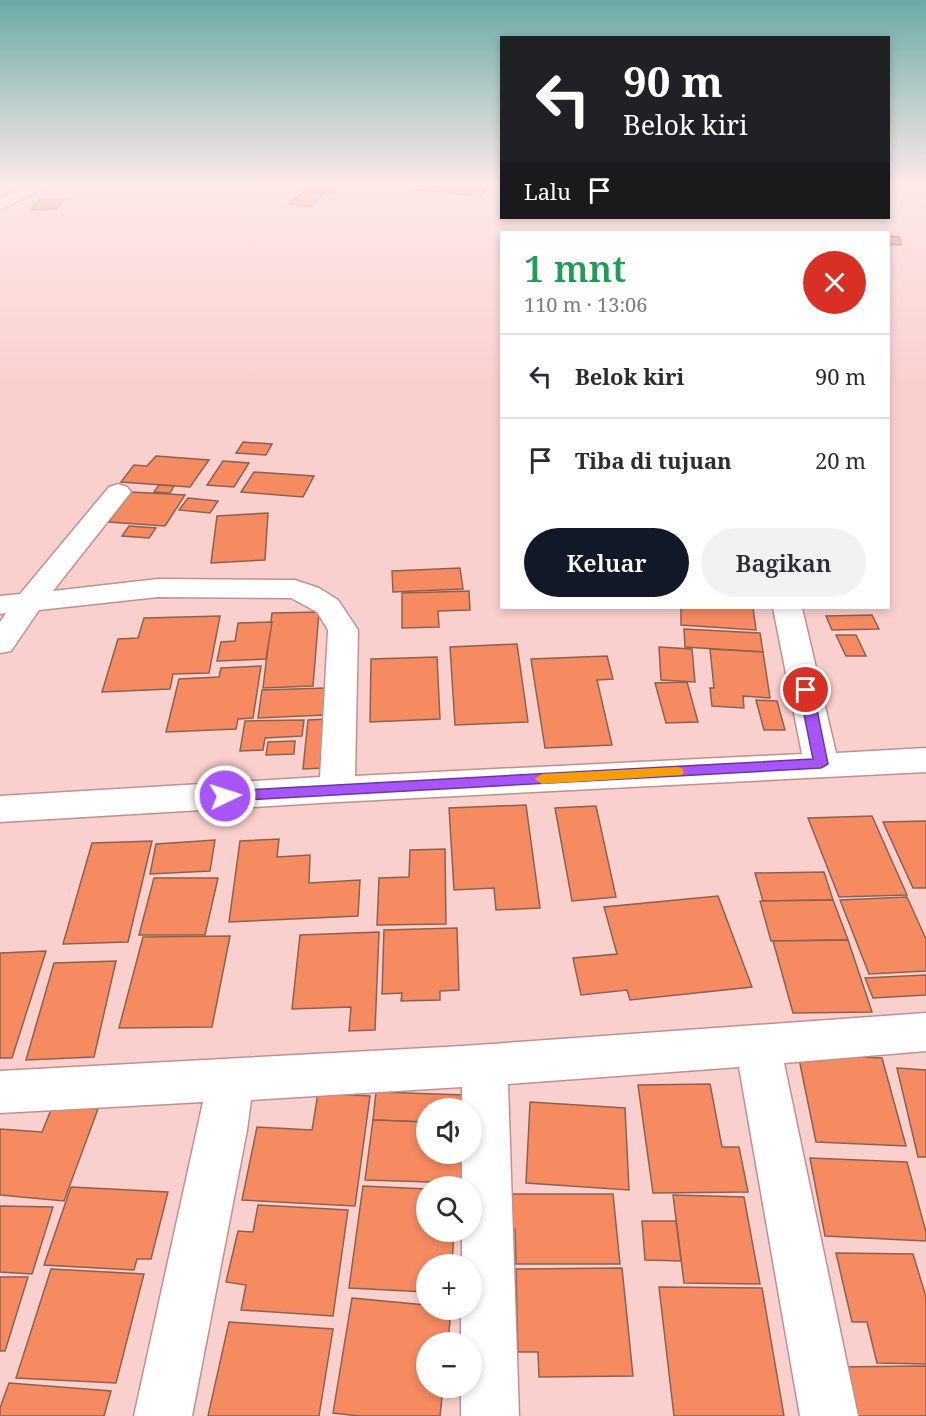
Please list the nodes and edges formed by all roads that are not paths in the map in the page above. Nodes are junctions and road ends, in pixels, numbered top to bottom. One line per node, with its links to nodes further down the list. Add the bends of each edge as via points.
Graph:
1 (118, 492): 2 (street)
2 (14, 603): 4 (street); 7 (street, via 158,588 295,589 309,594 328,606 343,630)
3 (787, 609): 6 (street)
4 (0, 644)
5 (926, 760): 6 (street)
6 (821, 764): 7 (street)
7 (338, 789): 8 (street)
8 (0, 810)
9 (926, 1032): 10 (street)
10 (758, 1047): 11 (street); 16 (street)
11 (485, 1064): 12 (street); 15 (street)
12 (230, 1081): 13 (street); 14 (street)
13 (0, 1092)
14 (163, 1416)
15 (490, 1416)
16 (829, 1416)

